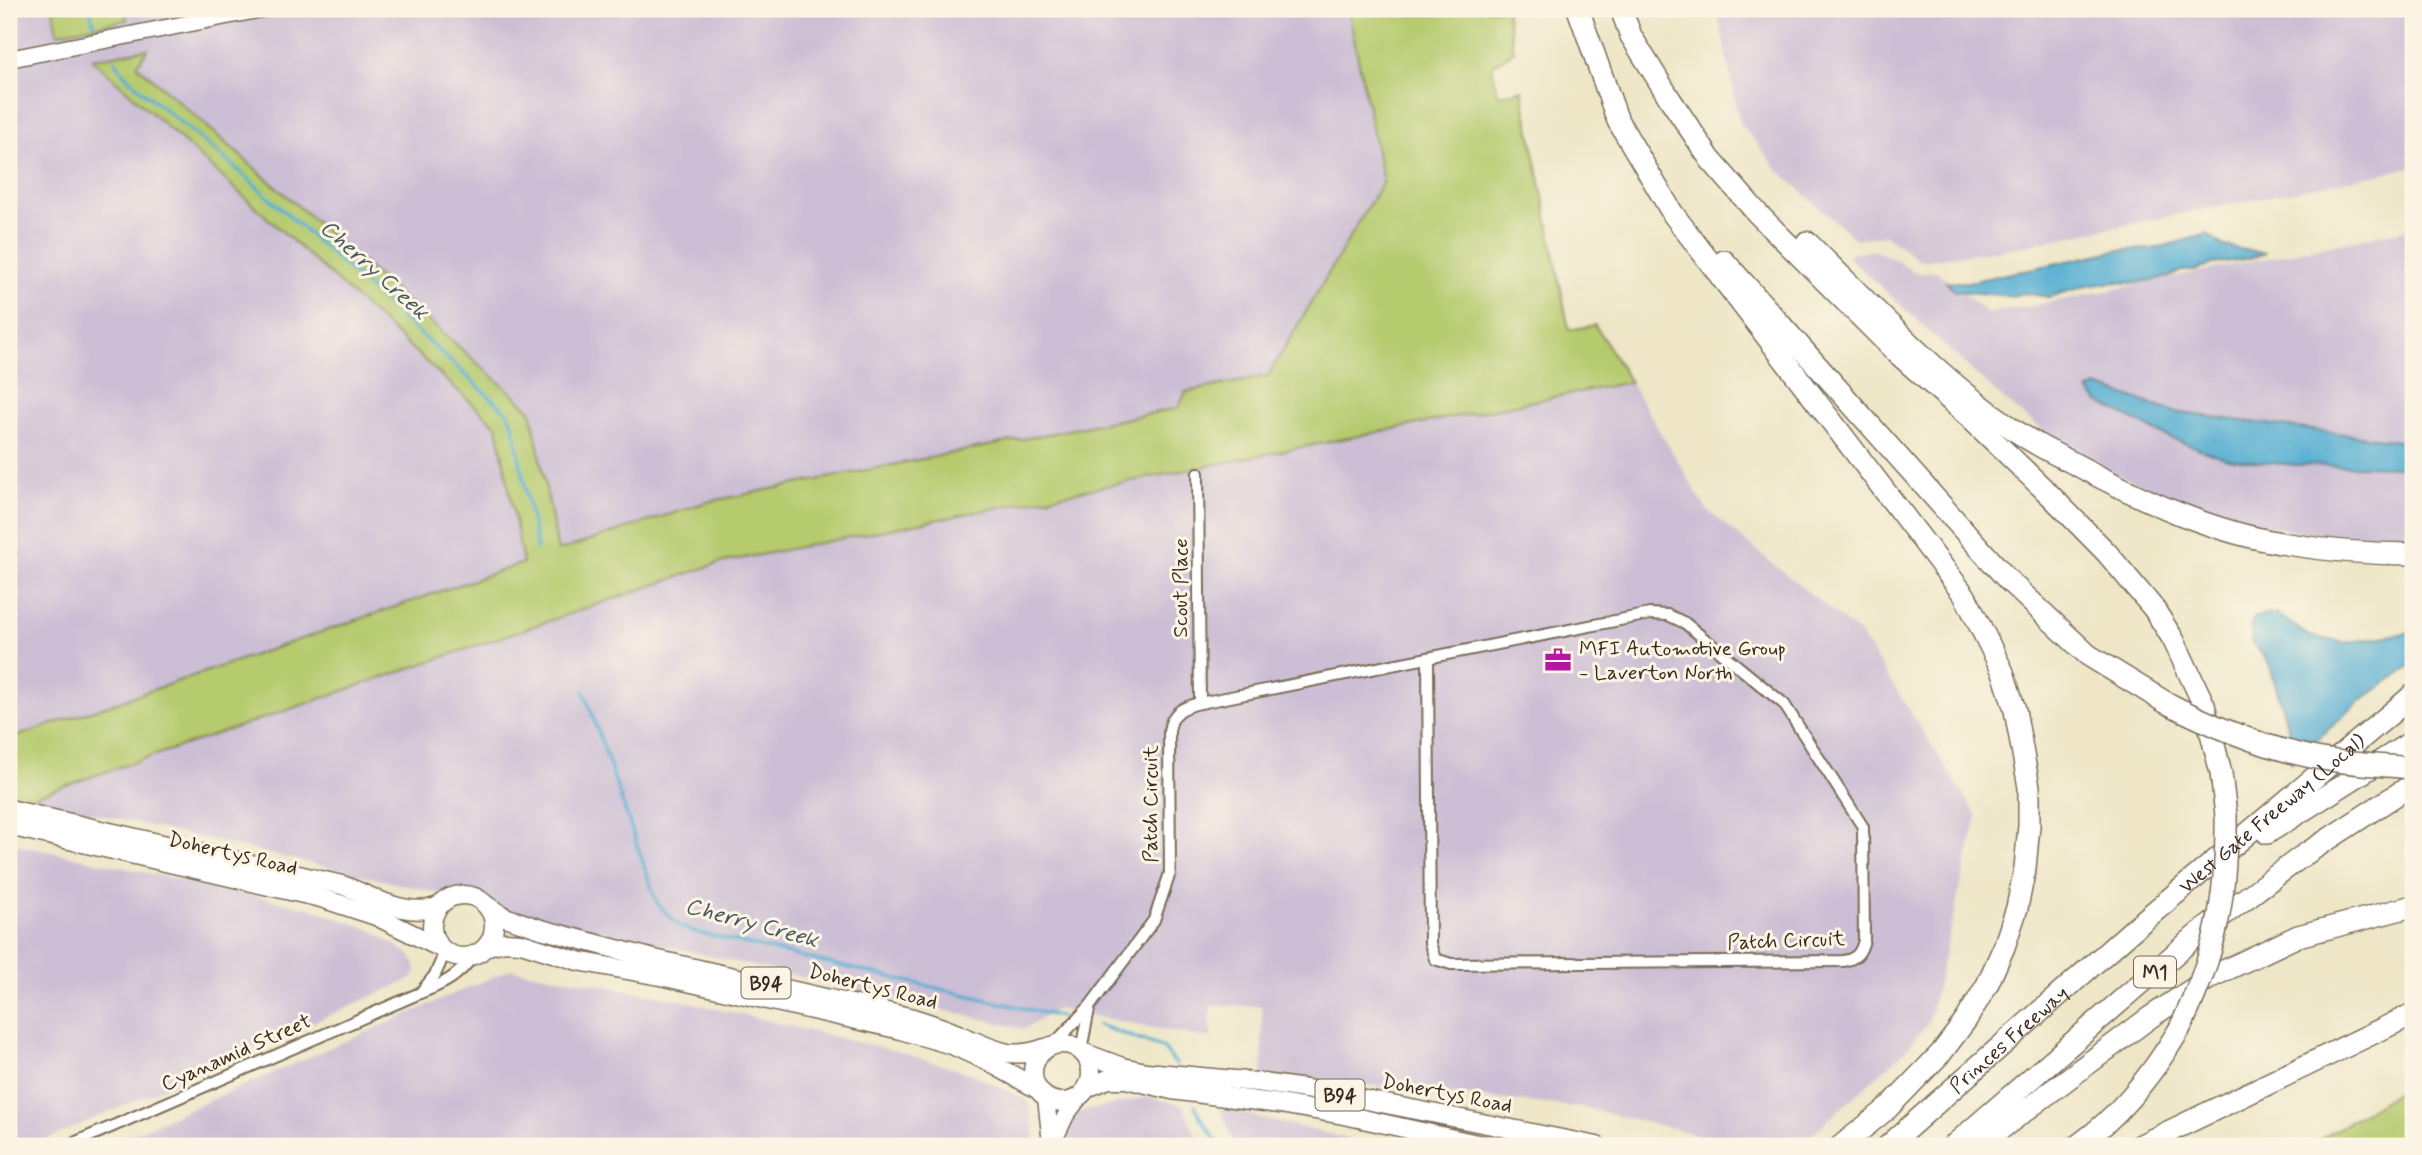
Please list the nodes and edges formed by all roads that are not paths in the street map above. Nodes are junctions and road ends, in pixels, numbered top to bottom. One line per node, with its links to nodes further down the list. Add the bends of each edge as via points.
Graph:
1 (262, 9): 4 (street)
2 (1578, 9): 6 (highway)
3 (1621, 9): 5 (highway)
4 (218, 13): 7 (street)
5 (1631, 36): 9 (highway, via 1720,153 1769,205 1912,345 2007,425 2137,496 2243,534 2350,552); 39 (highway, bridge, via 1710,159 1758,214 2107,553 2154,609 2204,705 2226,815 2219,920 2211,956 2163,1057 2113,1116)
6 (1594, 52): 14 (highway, bridge, via 1625,119 1653,163 1753,295 2008,580 2088,654 2165,702 2260,744 2313,757); 35 (highway, via 1618,121 1673,214 1965,596 2003,672 2015,710 2029,787 2029,826 2017,908 2004,947 1987,985 1942,1052 1888,1108)
7 (9, 59)
8 (1198, 473): 12 (street, Scout Place)
9 (2413, 554)
10 (1428, 658): 10 (street, Patch Circuit, via 1650,614 1668,615 1685,623 1784,704 1863,827 1861,950 1843,961 1451,964 1435,959 1430,943); 12 (street, Patch Circuit)
11 (2413, 695): 21 (highway, West Gate Freeway (Local) / M1)
12 (1200, 703): 25 (street, Patch Circuit, via 1180,709 1170,723 1170,873 1154,919)
13 (2413, 741): 21 (highway, M1, via 2271,830)
14 (2413, 768)
15 (2413, 784): 37 (highway, M1, via 2301,857 2199,934)
16 (9, 809): 19 (main road, Dohertys Road / B94, via 342,885 411,910)
17 (9, 826): 22 (main road, Dohertys Road / B94, via 321,898 376,916)
18 (485, 905): 19 (main road, B94, via 462,895); 23 (main road, via 494,921 491,939); 27 (main road, Dohertys Road / B94, via 541,929 650,958 913,1018 998,1052 1028,1054)
19 (439, 906): 22 (main road, via 432,931)
20 (2413, 906): 38 (highway, via 2298,936 2211,977)
21 (2130, 932): 36 (highway, Princes Freeway / M1)
22 (442, 949): 23 (main road, B94, via 464,958); 24 (street, via 436,975)
23 (480, 951): 24 (street, Cyanamid Street, via 453,978); 30 (main road, Dohertys Road / B94, via 505,942 521,943 578,961 665,976 917,1034 989,1062)
24 (420, 993): 31 (street, Cyanamid Street)
25 (1090, 1006): 27 (street, Patch Circuit); 28 (street, Patch Circuit)
26 (2413, 1014): 40 (highway)
27 (1049, 1047): 28 (main road, B94, via 1070,1044); 30 (main road, via 1038,1055 1032,1073)
28 (1081, 1051): 29 (main road, via 1091,1073); 34 (main road, Dohertys Road / B94, via 1146,1072 1326,1092)
29 (1084, 1091): 30 (main road, B94, via 1063,1102); 32 (street); 33 (main road, Dohertys Road / B94, via 1108,1079 1126,1079 1349,1116)
30 (1042, 1094): 32 (street)
31 (67, 1146)
32 (1051, 1146)
33 (1486, 1146)
34 (1597, 1146)
35 (1841, 1146)
36 (1888, 1146)
37 (1953, 1146)
38 (1978, 1146)
39 (2077, 1146)
40 (2139, 1146)

